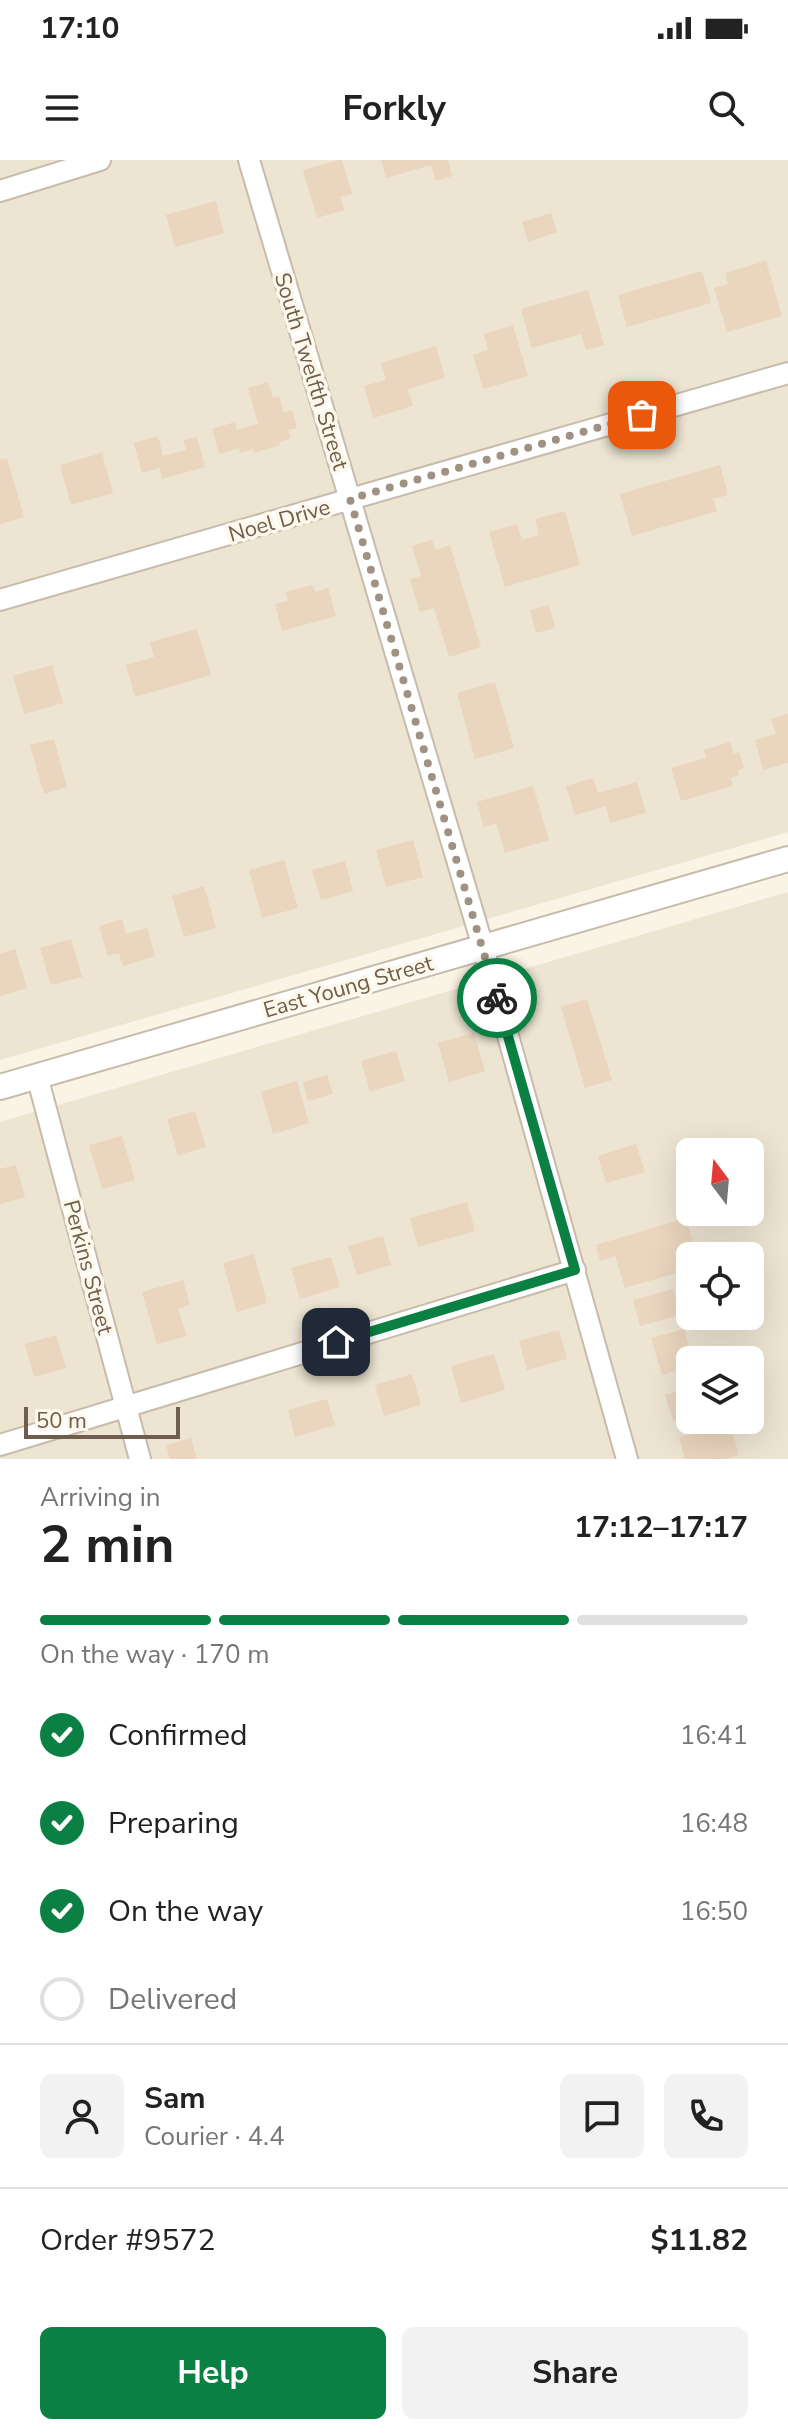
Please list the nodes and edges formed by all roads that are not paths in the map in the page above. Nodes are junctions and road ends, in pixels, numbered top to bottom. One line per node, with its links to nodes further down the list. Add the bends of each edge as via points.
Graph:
1 (100, 160): 3 (street)
2 (249, 160): 5 (street, South Twelfth Street)
3 (0, 191)
4 (788, 373): 5 (street, Noel Drive)
5 (350, 499): 6 (street, Noel Drive); 8 (street, South Twelfth Street)
6 (0, 600)
7 (788, 859): 8 (street, East Young Street)
8 (483, 947): 9 (street, East Young Street); 11 (street, South Twelfth Street)
9 (37, 1076): 10 (street, East Young Street); 12 (street, Perkins Street)
10 (0, 1087)
11 (575, 1270): 12 (street); 15 (street, South Twelfth Street)
12 (127, 1406): 13 (street); 14 (street, Perkins Street)
13 (0, 1445)
14 (140, 1459)
15 (627, 1459)

